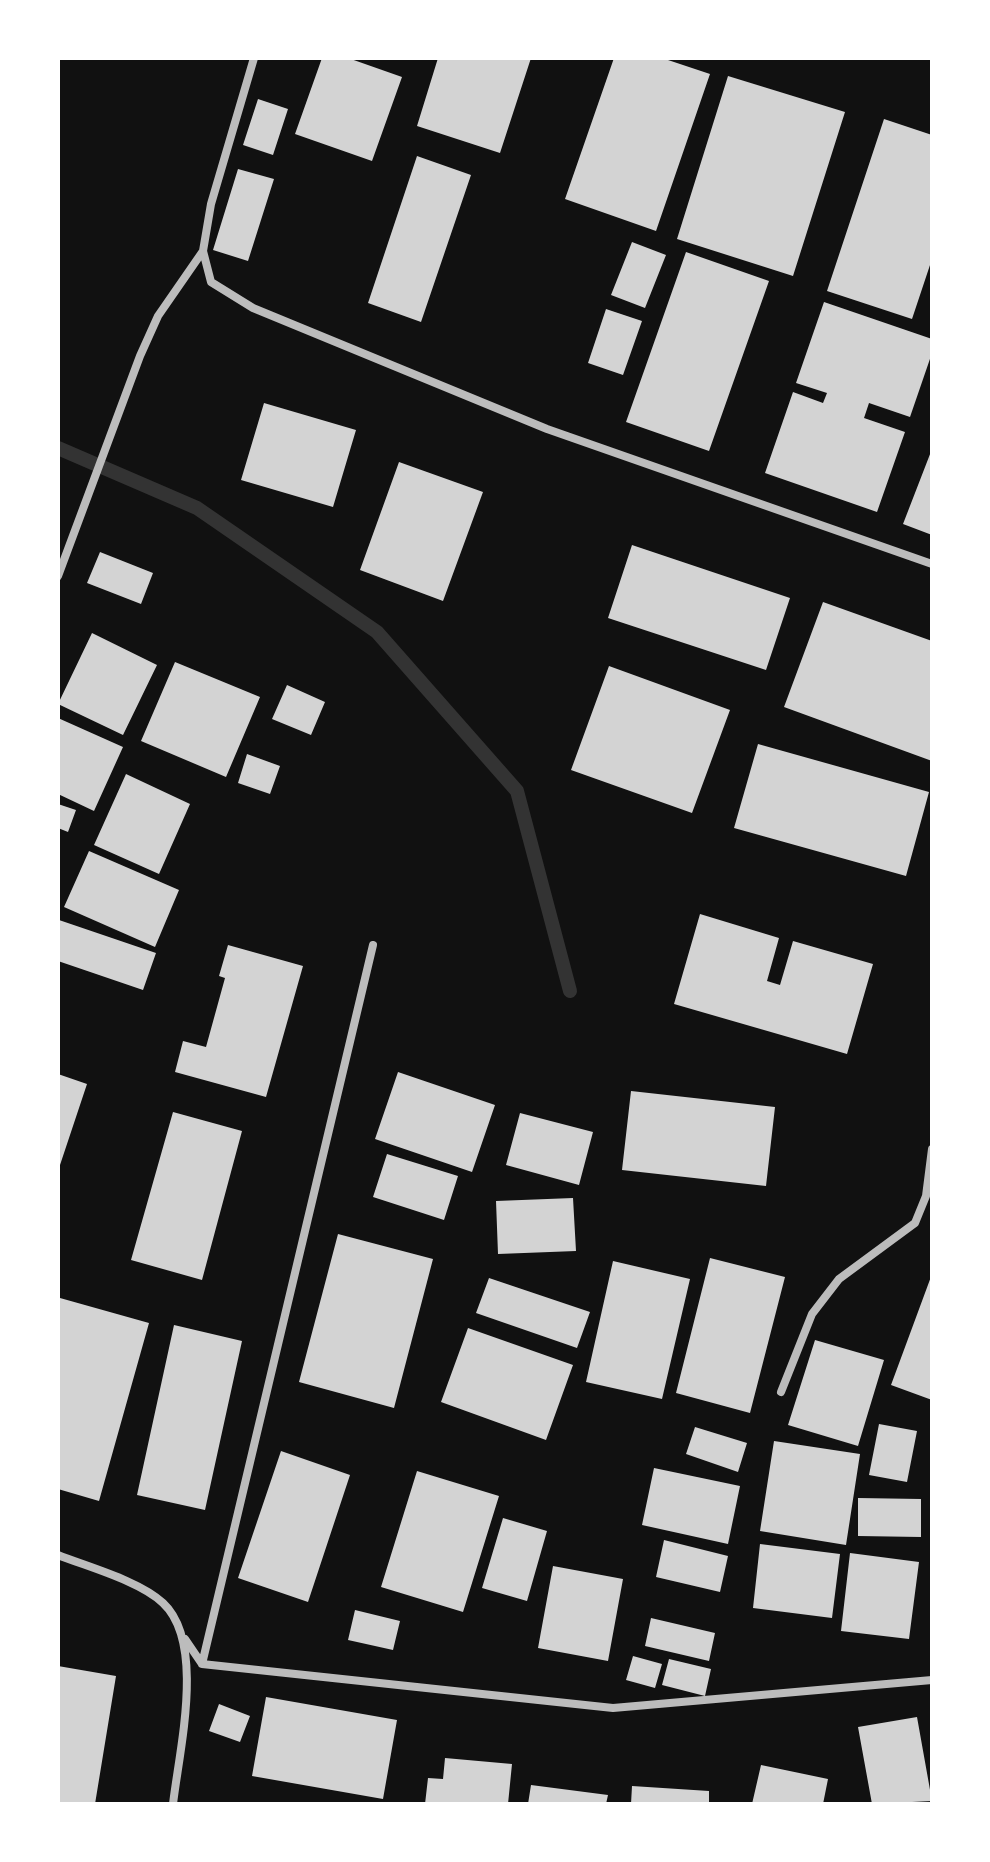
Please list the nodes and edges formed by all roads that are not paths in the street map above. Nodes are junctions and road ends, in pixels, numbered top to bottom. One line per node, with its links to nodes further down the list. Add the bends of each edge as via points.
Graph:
1 (254, 58): 2 (street, via 211,204)
2 (203, 251): 3 (street, via 211,282 253,308 547,429); 4 (street, via 158,316 140,356)
3 (932, 564)
4 (58, 576)
5 (373, 945): 10 (street)
6 (932, 1149): 7 (street, via 926,1196 915,1223 839,1279 812,1314)
7 (781, 1392)
8 (58, 1555): 9 (street, via 146,1591 165,1604)
9 (185, 1639): 10 (street); 12 (street, via 187,1677)
10 (202, 1664): 11 (street, via 613,1708)
11 (932, 1680)
12 (173, 1804)

